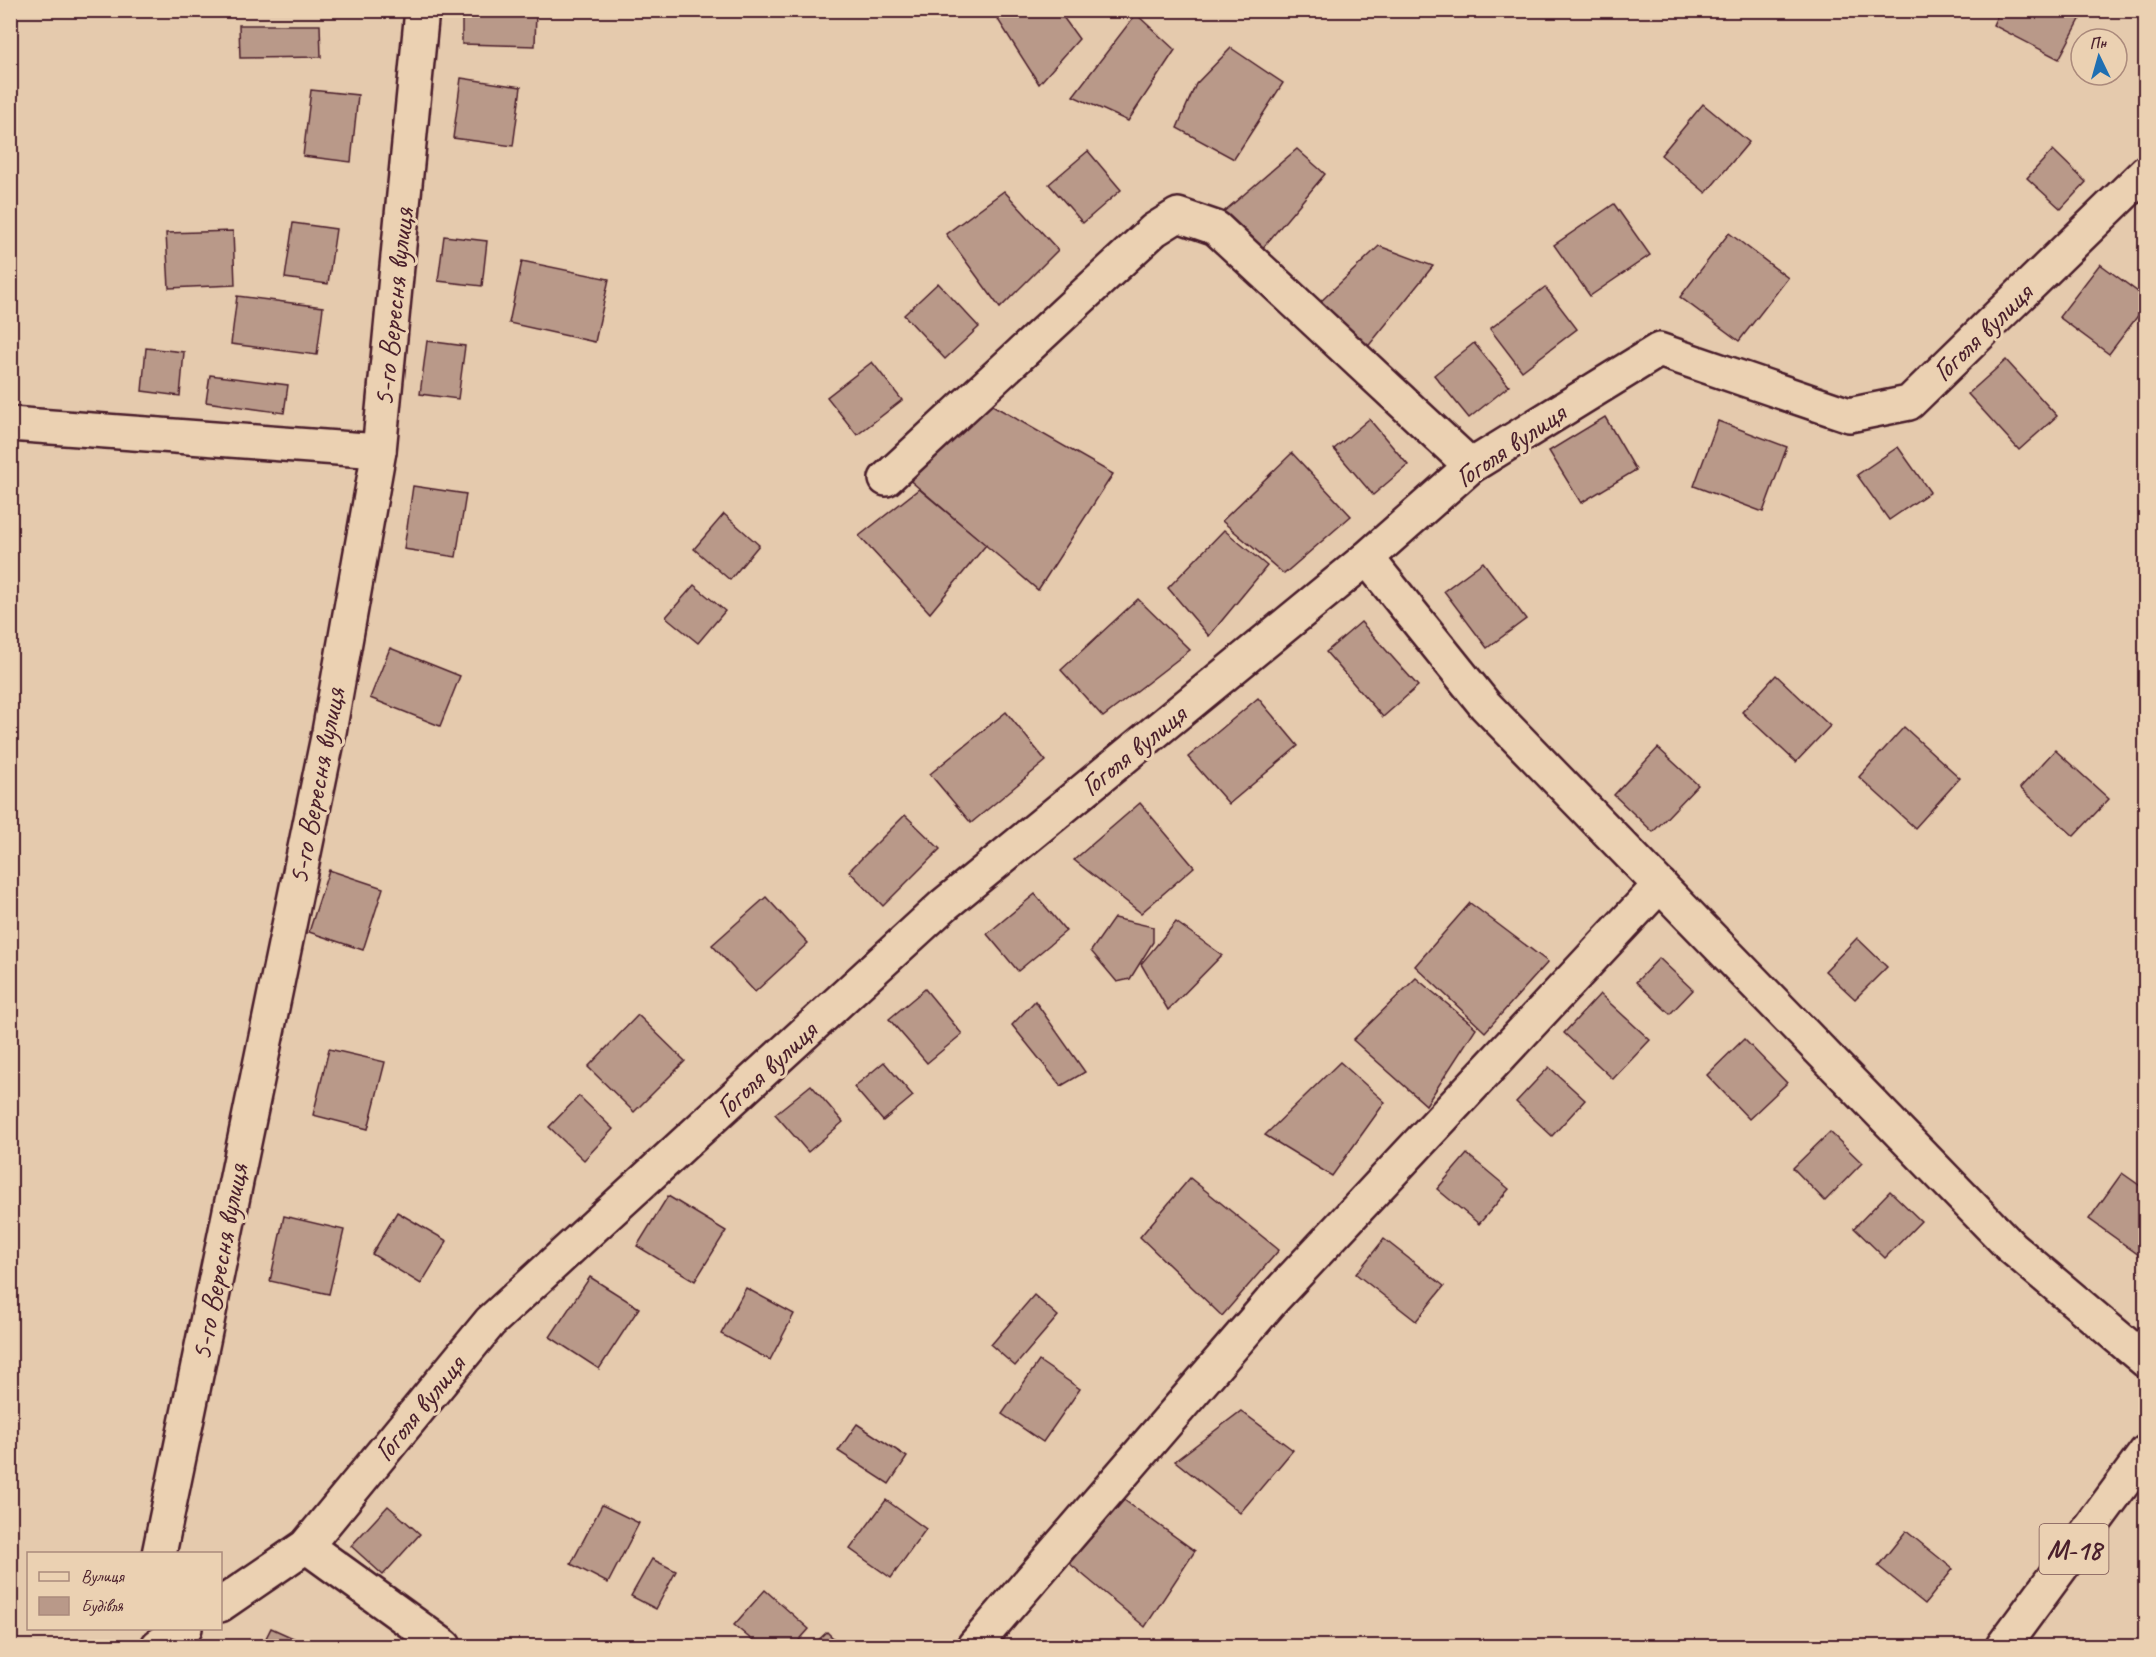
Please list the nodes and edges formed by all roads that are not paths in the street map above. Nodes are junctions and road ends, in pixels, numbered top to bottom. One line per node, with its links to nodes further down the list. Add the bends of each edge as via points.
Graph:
1 (423, 10): 4 (main road, 5-го Вересня вулиця)
2 (2145, 172): 5 (main road, Гоголя вулиця, via 1909,403 1849,415 1659,350)
3 (10, 424): 4 (main road)
4 (379, 452): 12 (main road, 5-го Вересня вулиця, via 329,732)
5 (1470, 466): 6 (main road, via 1216,228 1178,215 1154,230); 7 (main road, Гоголя вулиця)
6 (886, 479)
7 (1367, 558): 8 (main road, via 1485,705); 11 (main road, Гоголя вулиця, via 944,905 490,1322)
8 (1660, 885): 9 (main road, via 2011,1247); 19 (main road, via 1274,1298)
9 (2145, 1361)
10 (2145, 1452): 20 (main road, М-18)
11 (306, 1546): 13 (main road, Гоголя вулиця); 18 (main road)
12 (159, 1552)
13 (222, 1604)
14 (144, 1630): 16 (main road)
15 (184, 1630): 17 (main road)
16 (141, 1647)
17 (158, 1647)
18 (444, 1647)
19 (974, 1647)
20 (2002, 1647)

